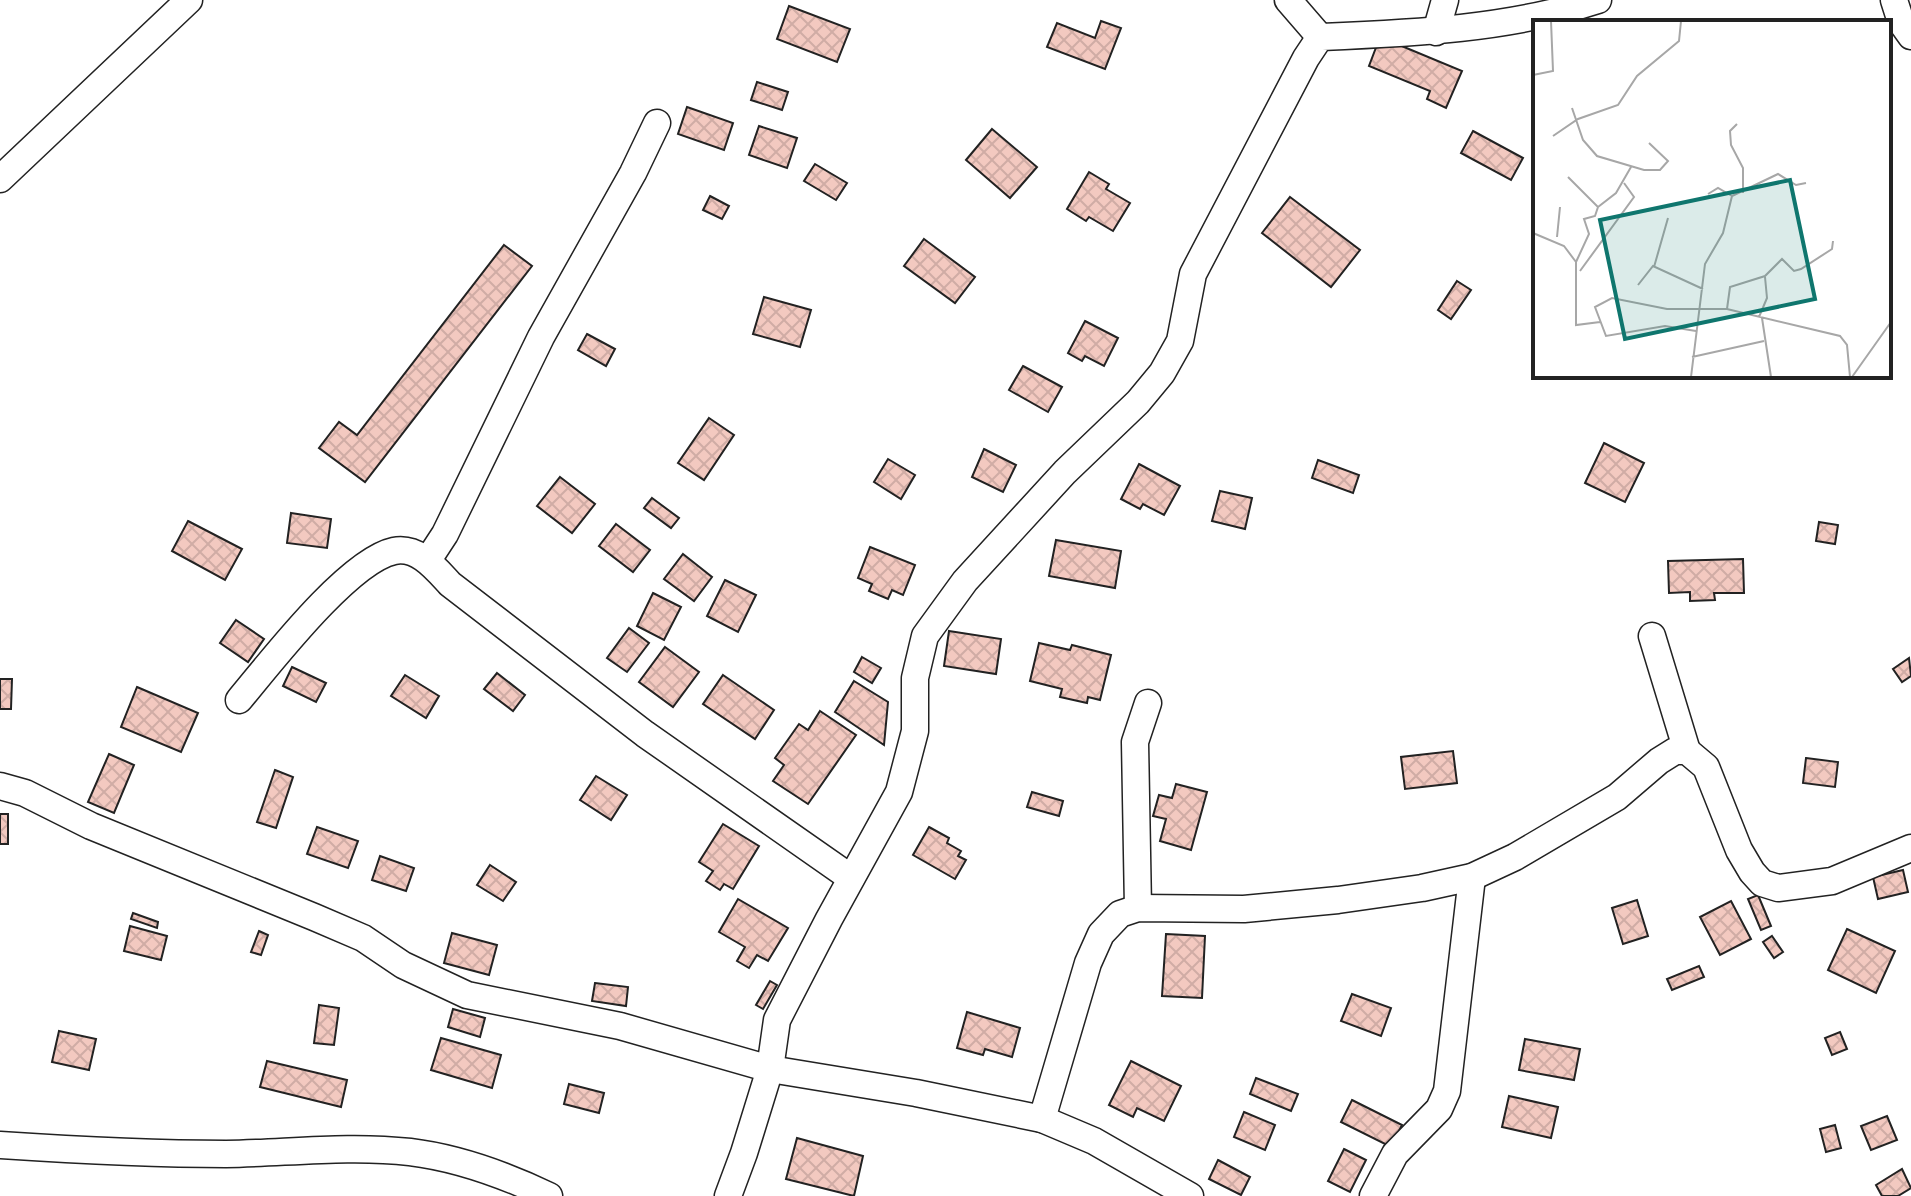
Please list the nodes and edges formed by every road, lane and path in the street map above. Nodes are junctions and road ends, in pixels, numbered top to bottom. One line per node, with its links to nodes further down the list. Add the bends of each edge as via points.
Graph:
1 (189, 0): 10 (street)
2 (1288, 0): 8 (street)
3 (1445, 0): 6 (street)
4 (1598, 0): 6 (street, via 1565,11)
5 (1894, 0): 7 (street)
6 (1436, 32): 8 (street)
7 (1911, 36)
8 (1320, 37): 19 (street, via 1193,274 1180,341 1162,373 965,581 925,636 915,678 915,731 899,792)
9 (657, 123): 11 (street)
10 (0, 179)
11 (428, 560): 13 (street, via 395,551 358,570 312,614); 19 (street, via 450,584 645,734)
12 (1652, 636): 15 (street)
13 (239, 700)
14 (1148, 703): 20 (street, via 1135,742)
15 (1687, 751): 17 (street, via 1706,767 1739,850 1762,883 1778,888 1832,881); 18 (street, via 1675,751 1617,797)
16 (0, 786): 21 (street, via 363,938 403,965 467,995 620,1026)
17 (1911, 848)
18 (1472, 877): 20 (street, via 1338,900 1244,909); 27 (street, via 1447,1091 1439,1109 1395,1154)
19 (851, 878): 21 (street, via 777,1020)
20 (1138, 908): 22 (street, via 1120,914 1101,934)
21 (770, 1069): 22 (street); 25 (street)
22 (1042, 1119): 26 (street, via 1094,1141)
23 (0, 1145): 24 (street, via 129,1154 411,1152 477,1165)
24 (549, 1196)
25 (728, 1196)
26 (1190, 1196)
27 (1373, 1196)

